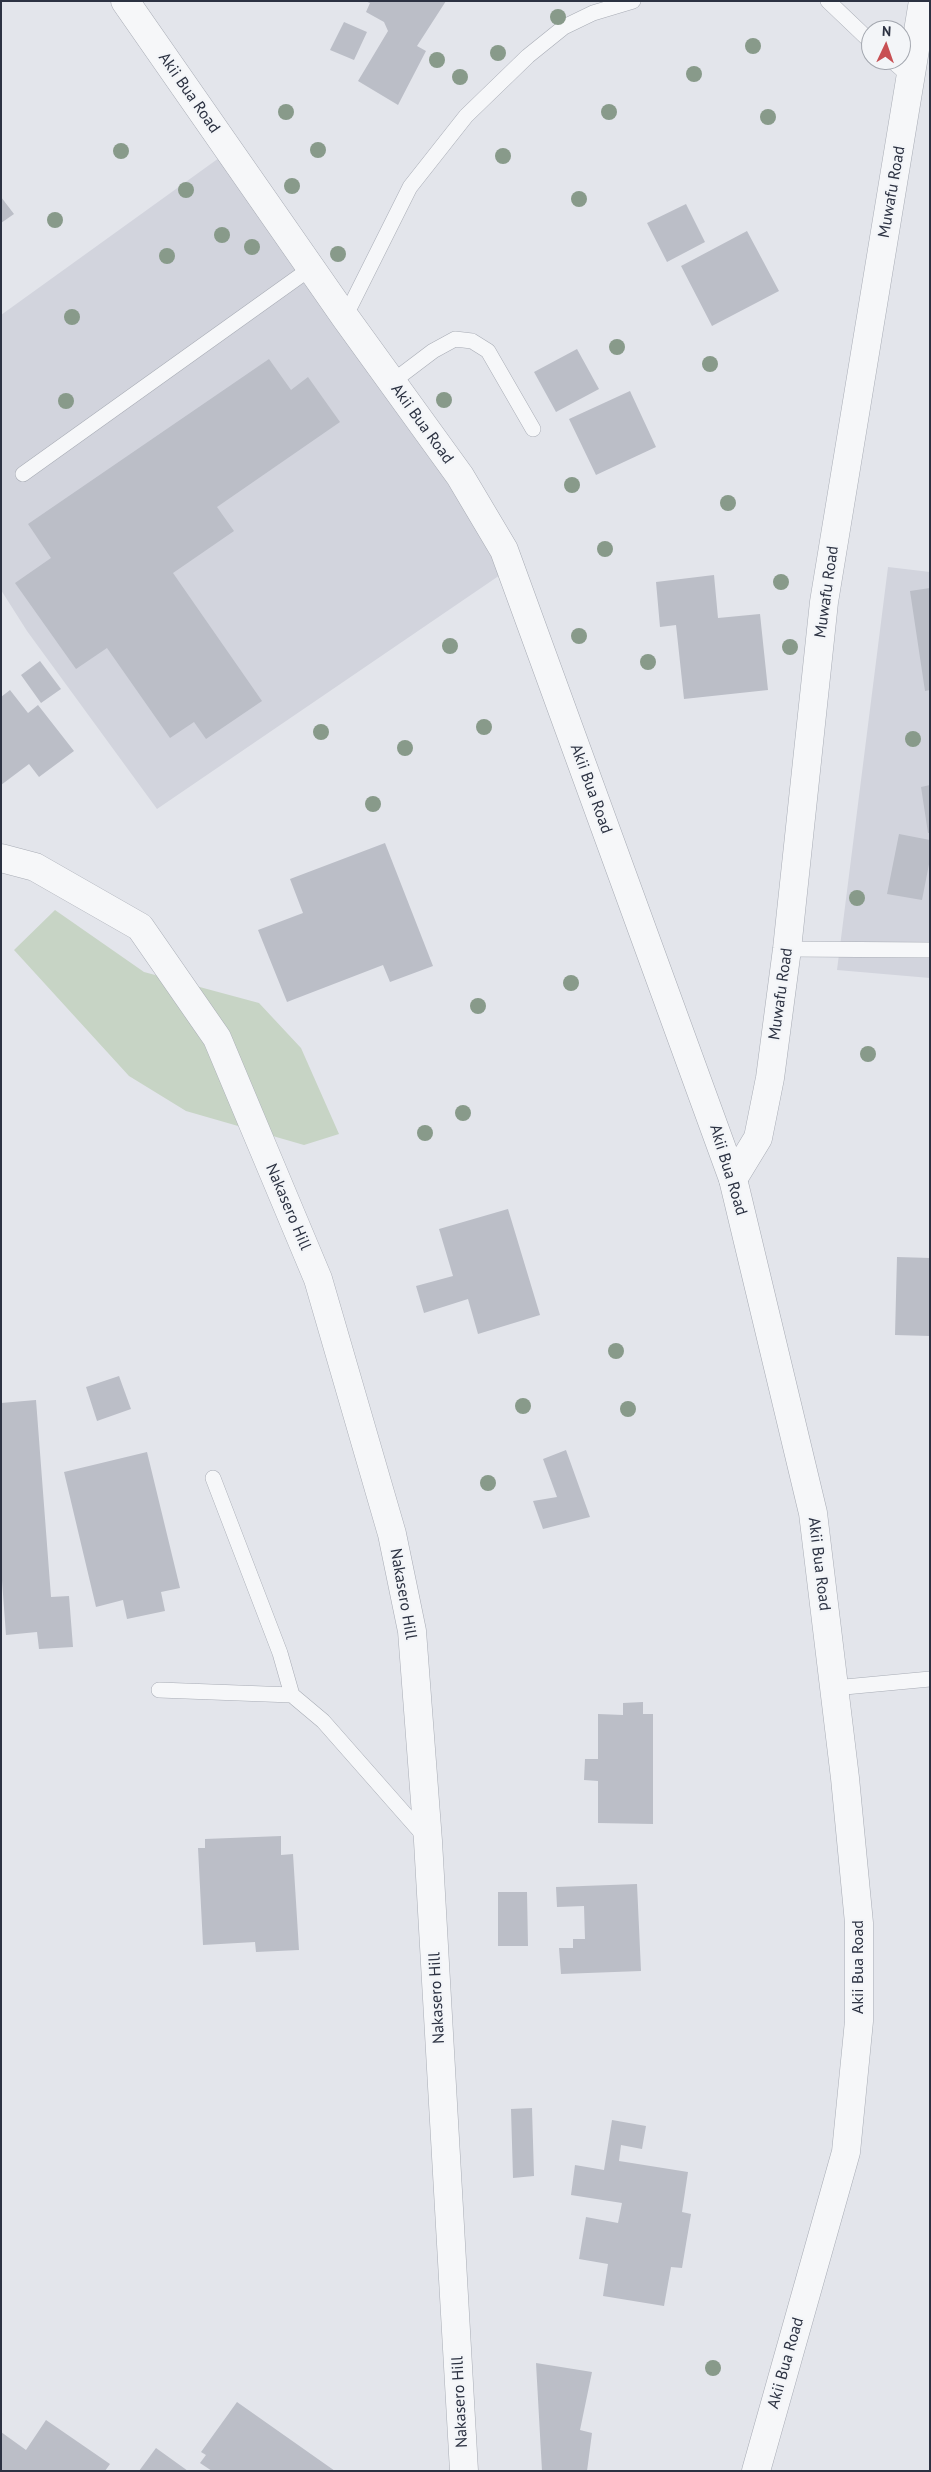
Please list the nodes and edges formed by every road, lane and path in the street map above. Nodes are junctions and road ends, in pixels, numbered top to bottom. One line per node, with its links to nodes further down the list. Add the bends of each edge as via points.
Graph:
1 (125, 1): 8 (street, Akii Bua Road)
2 (633, 1): 9 (lane, via 593,13 564,27 528,56 466,116 410,187)
3 (828, 1): 5 (lane)
4 (923, 1): 7 (street, Muwafu Road)
5 (861, 32)
6 (903, 70): 7 (lane)
7 (912, 78): 14 (street, Muwafu Road, via 824,602)
8 (312, 268): 9 (street, Akii Bua Road); 12 (lane)
9 (345, 317): 10 (street, Akii Bua Road)
10 (392, 382): 11 (lane, via 455,338 472,341 488,351); 16 (street, Akii Bua Road, via 460,476 504,550)
11 (533, 429)
12 (23, 474)
13 (1, 858): 22 (street, Nakasero Hill, via 34,866 140,927 217,1038 318,1279 392,1534 412,1631)
14 (787, 949): 15 (lane); 16 (street, Muwafu Road, via 770,1078 758,1138)
15 (930, 950)
16 (733, 1178): 19 (street, Akii Bua Road, via 813,1513)
17 (213, 1478): 21 (lane, via 280,1653)
18 (930, 1679): 19 (lane)
19 (834, 1688): 24 (street, Akii Bua Road, via 859,1923 859,2021 846,2152)
20 (159, 1690): 21 (lane)
21 (292, 1695): 22 (lane, via 323,1721)
22 (428, 1842): 23 (street, Nakasero Hill)
23 (464, 2471)
24 (756, 2471)

